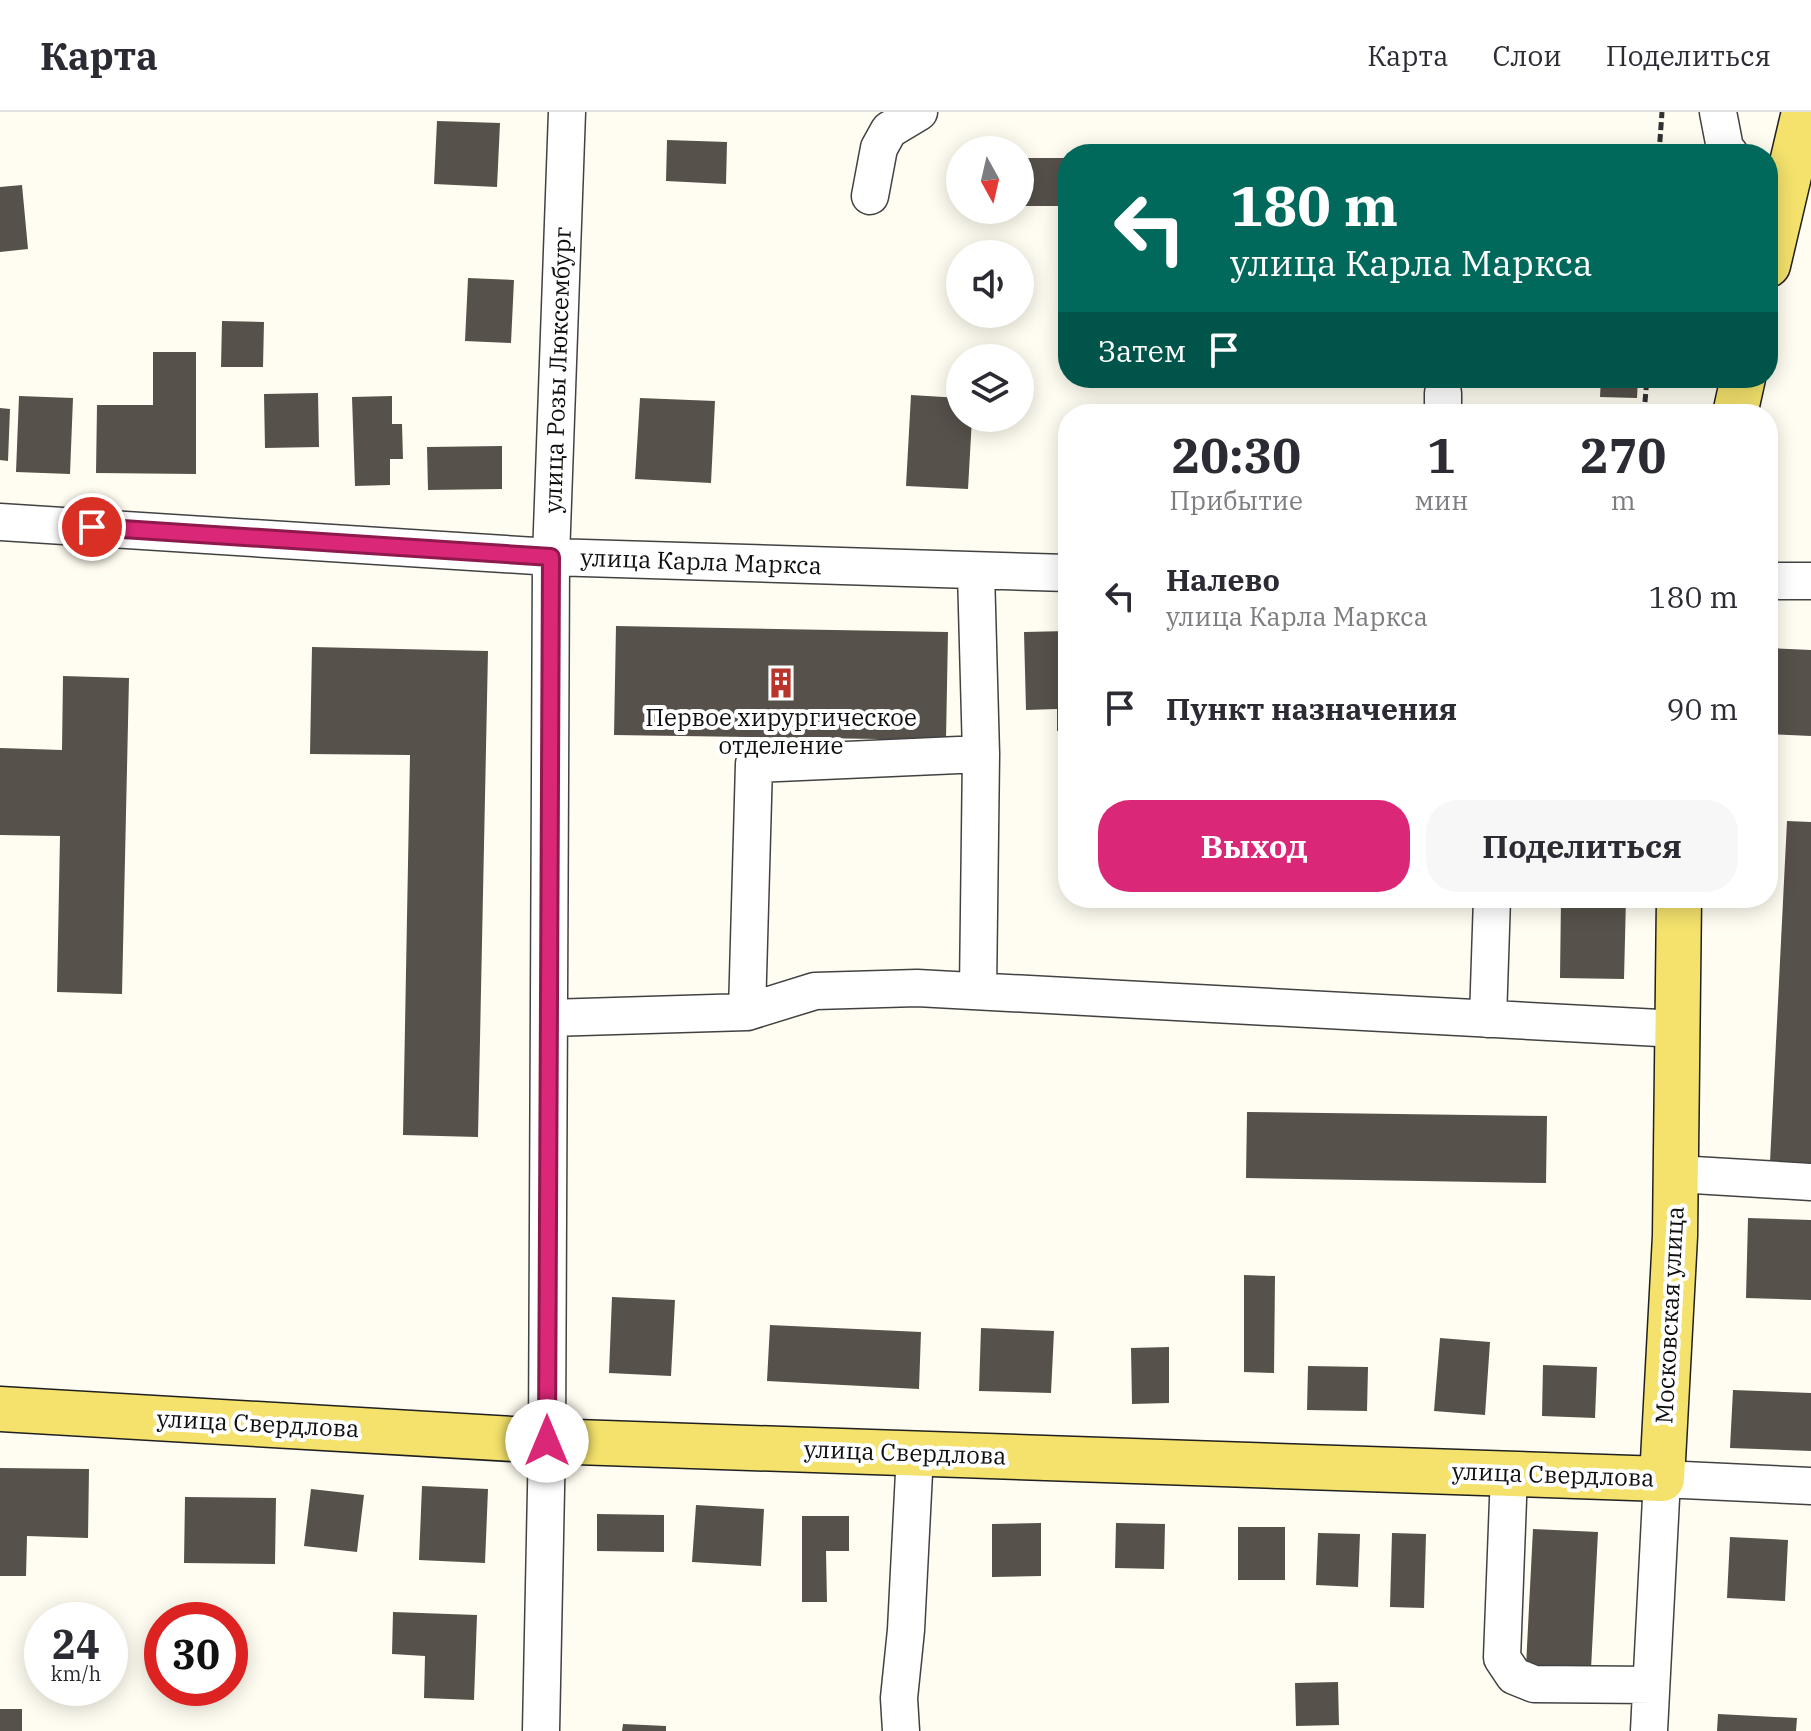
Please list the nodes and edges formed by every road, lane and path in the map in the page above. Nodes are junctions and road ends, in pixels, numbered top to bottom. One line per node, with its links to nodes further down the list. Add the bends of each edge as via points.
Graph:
1 (567, 112): 11 (street, улица Розы Люксембург)
2 (919, 112): 8 (street, via 889,130 879,148)
3 (1662, 112): 6 (path)
4 (1718, 112): 7 (street)
5 (1804, 112): 9 (main road)
6 (1660, 144)
7 (1724, 144)
8 (870, 196)
9 (1778, 197)
10 (0, 522): 11 (street, улица Карла Маркса)
11 (551, 557): 12 (street, улица Карла Маркса); 21 (street, улица Розы Люксембург)
12 (976, 572): 13 (street, улица Карла Маркса); 16 (street)
13 (1058, 573)
14 (1778, 581): 15 (street)
15 (1811, 581)
16 (981, 754): 19 (street); 20 (street, via 754,764)
17 (1492, 908): 22 (street)
18 (1679, 908): 23 (main road, Московская улица)
19 (978, 991): 20 (street, via 815,991); 22 (street)
20 (747, 1012): 21 (street)
21 (549, 1018): 27 (street, улица Розы Люксембург)
22 (1488, 1019): 23 (street)
23 (1678, 1029): 24 (main road, Московская улица)
24 (1677, 1174): 25 (street); 30 (main road, Московская улица)
25 (1811, 1182)
26 (0, 1409): 27 (main road, улица Свердлова)
27 (547, 1441): 28 (main road, улица Свердлова); 33 (street, улица Розы Люксембург)
28 (915, 1453): 29 (main road, улица Свердлова); 34 (street)
29 (1509, 1473): 30 (main road, улица Свердлова); 32 (street, via 1502,1658 1514,1676 1534,1684)
30 (1662, 1479): 31 (street, улица Свердлова); 32 (street, Московская улица)
31 (1811, 1486)
32 (1651, 1685): 35 (street, Московская улица)
33 (541, 1731)
34 (901, 1731)
35 (1649, 1731)

